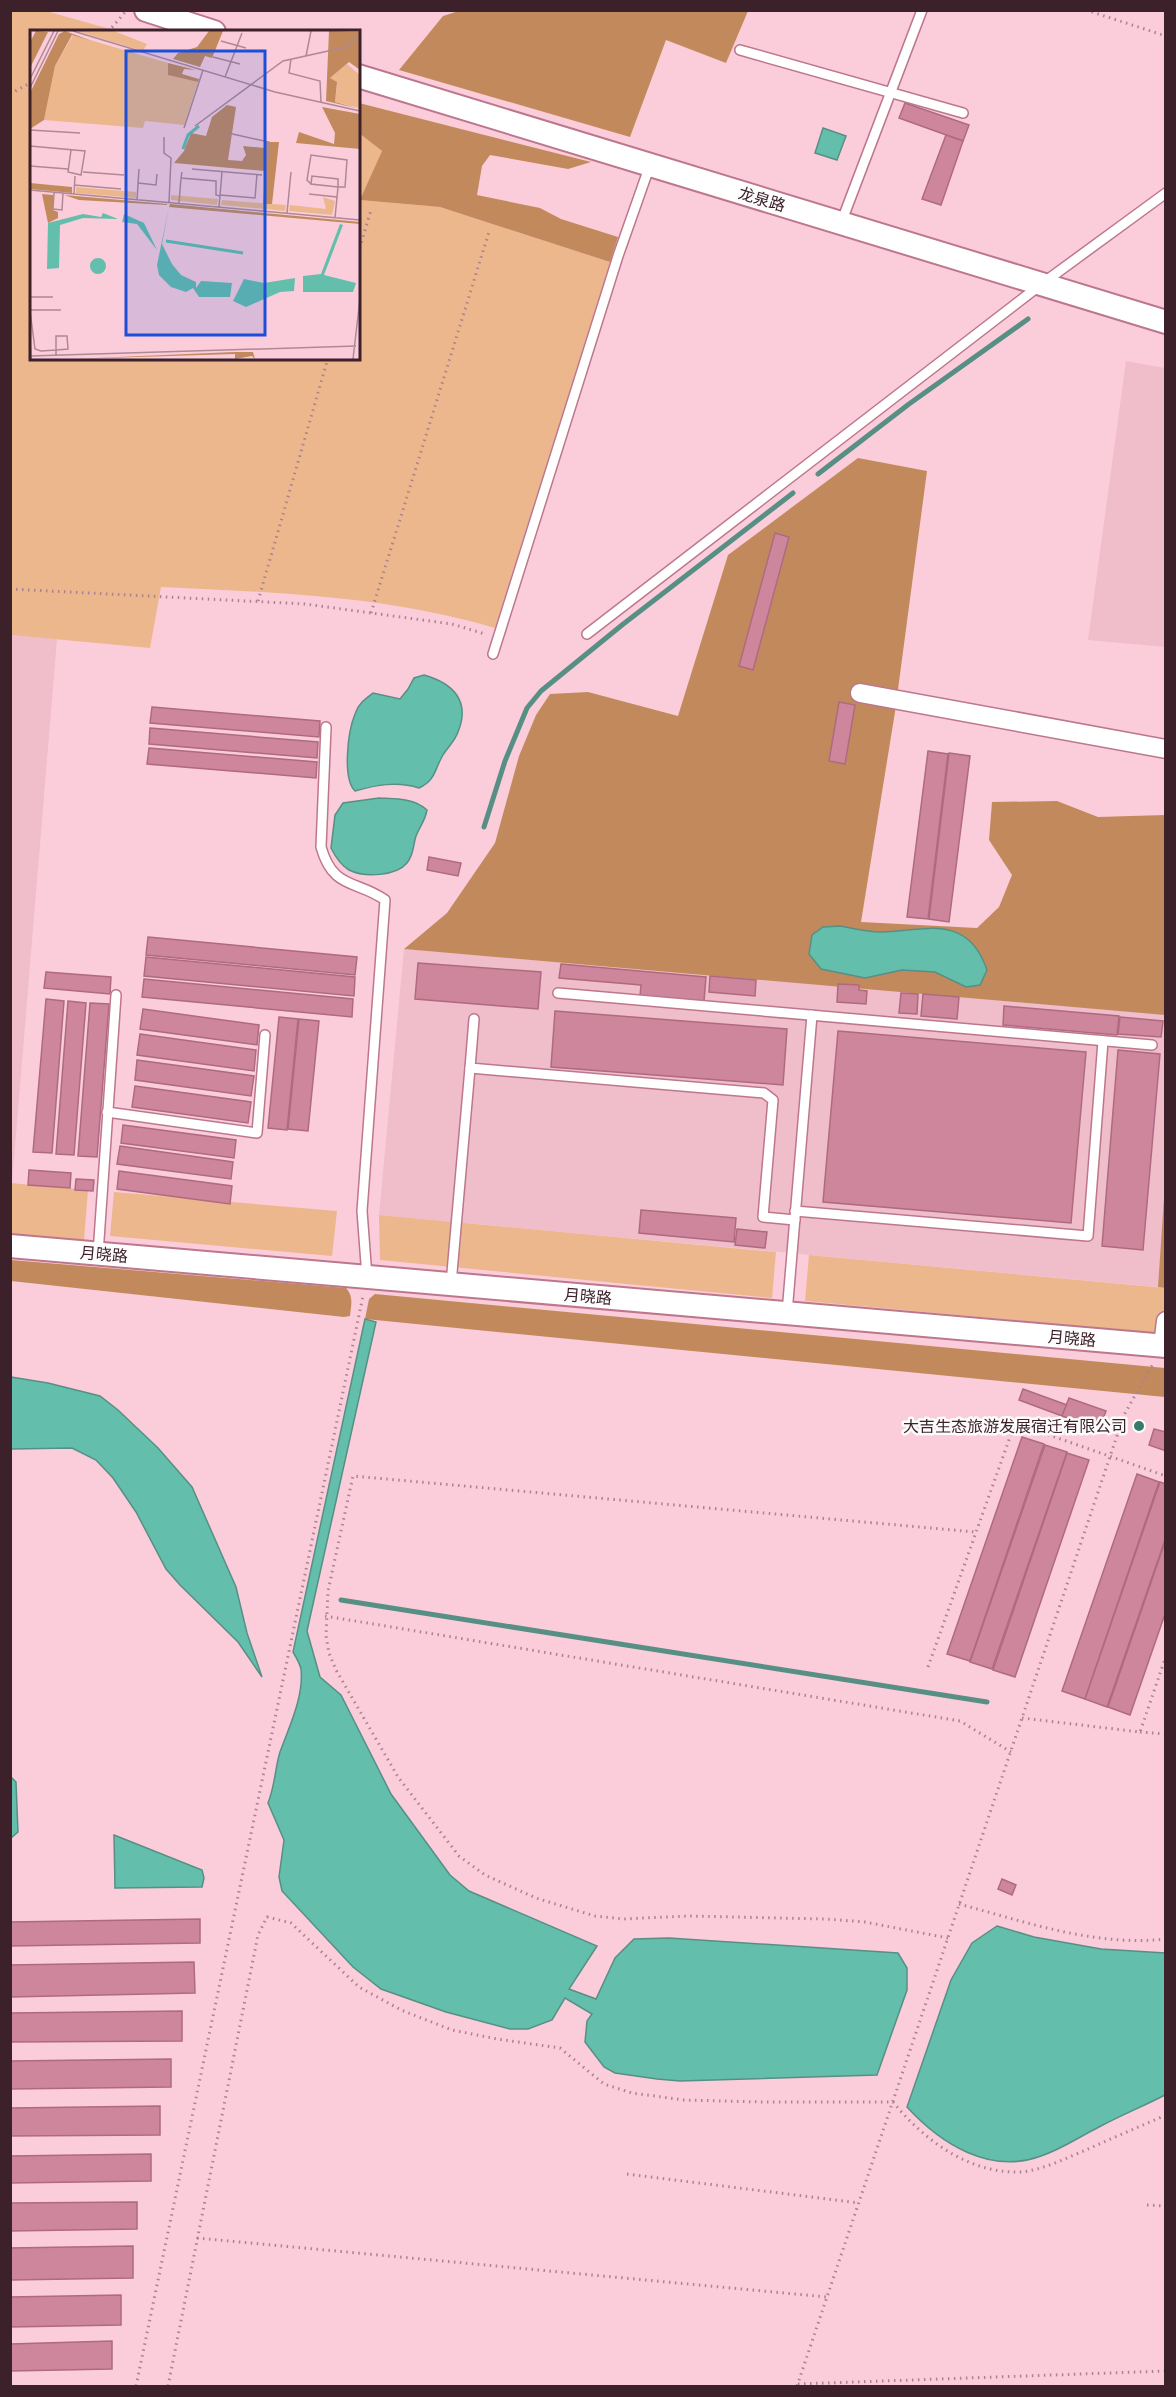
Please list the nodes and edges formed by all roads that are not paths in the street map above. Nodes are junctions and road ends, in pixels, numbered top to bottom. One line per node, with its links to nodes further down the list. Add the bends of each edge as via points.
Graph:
1 (146, 10): 3 (street)
2 (922, 10): 6 (lane)
3 (208, 30)
4 (740, 50): 6 (lane)
5 (360, 77): 8 (street, 龙泉路)
6 (891, 93): 7 (lane); 10 (lane)
7 (963, 113)
8 (650, 165): 10 (street, 龙泉路); 14 (lane)
9 (1166, 193): 11 (lane)
10 (841, 223): 11 (street, 龙泉路)
11 (1043, 283): 12 (street, 龙泉路); 13 (lane)
12 (1166, 322)
13 (587, 634)
14 (493, 654)
15 (860, 693): 17 (street)
16 (326, 727): 30 (lane, via 321,847 324,858 331,871 347,884 385,900 362,1211)
17 (1166, 749)
18 (558, 993): 20 (lane)
19 (116, 995): 26 (lane)
20 (812, 1015): 23 (lane); 27 (lane)
21 (474, 1019): 25 (lane)
22 (265, 1035): 26 (lane, via 257,1133)
23 (1103, 1041): 24 (lane); 27 (lane, via 1088,1236)
24 (1152, 1045)
25 (470, 1068): 27 (lane, via 764,1093 773,1100 763,1217); 31 (lane)
26 (107, 1112): 29 (lane)
27 (795, 1216): 32 (lane)
28 (10, 1246): 29 (street, 月晓路)
29 (98, 1254): 30 (street, 月晓路)
30 (367, 1276): 31 (street, 月晓路)
31 (451, 1284): 32 (street, 月晓路)
32 (787, 1313): 34 (street, 月晓路)
33 (1166, 1321): 34 (street)
34 (1164, 1346)

